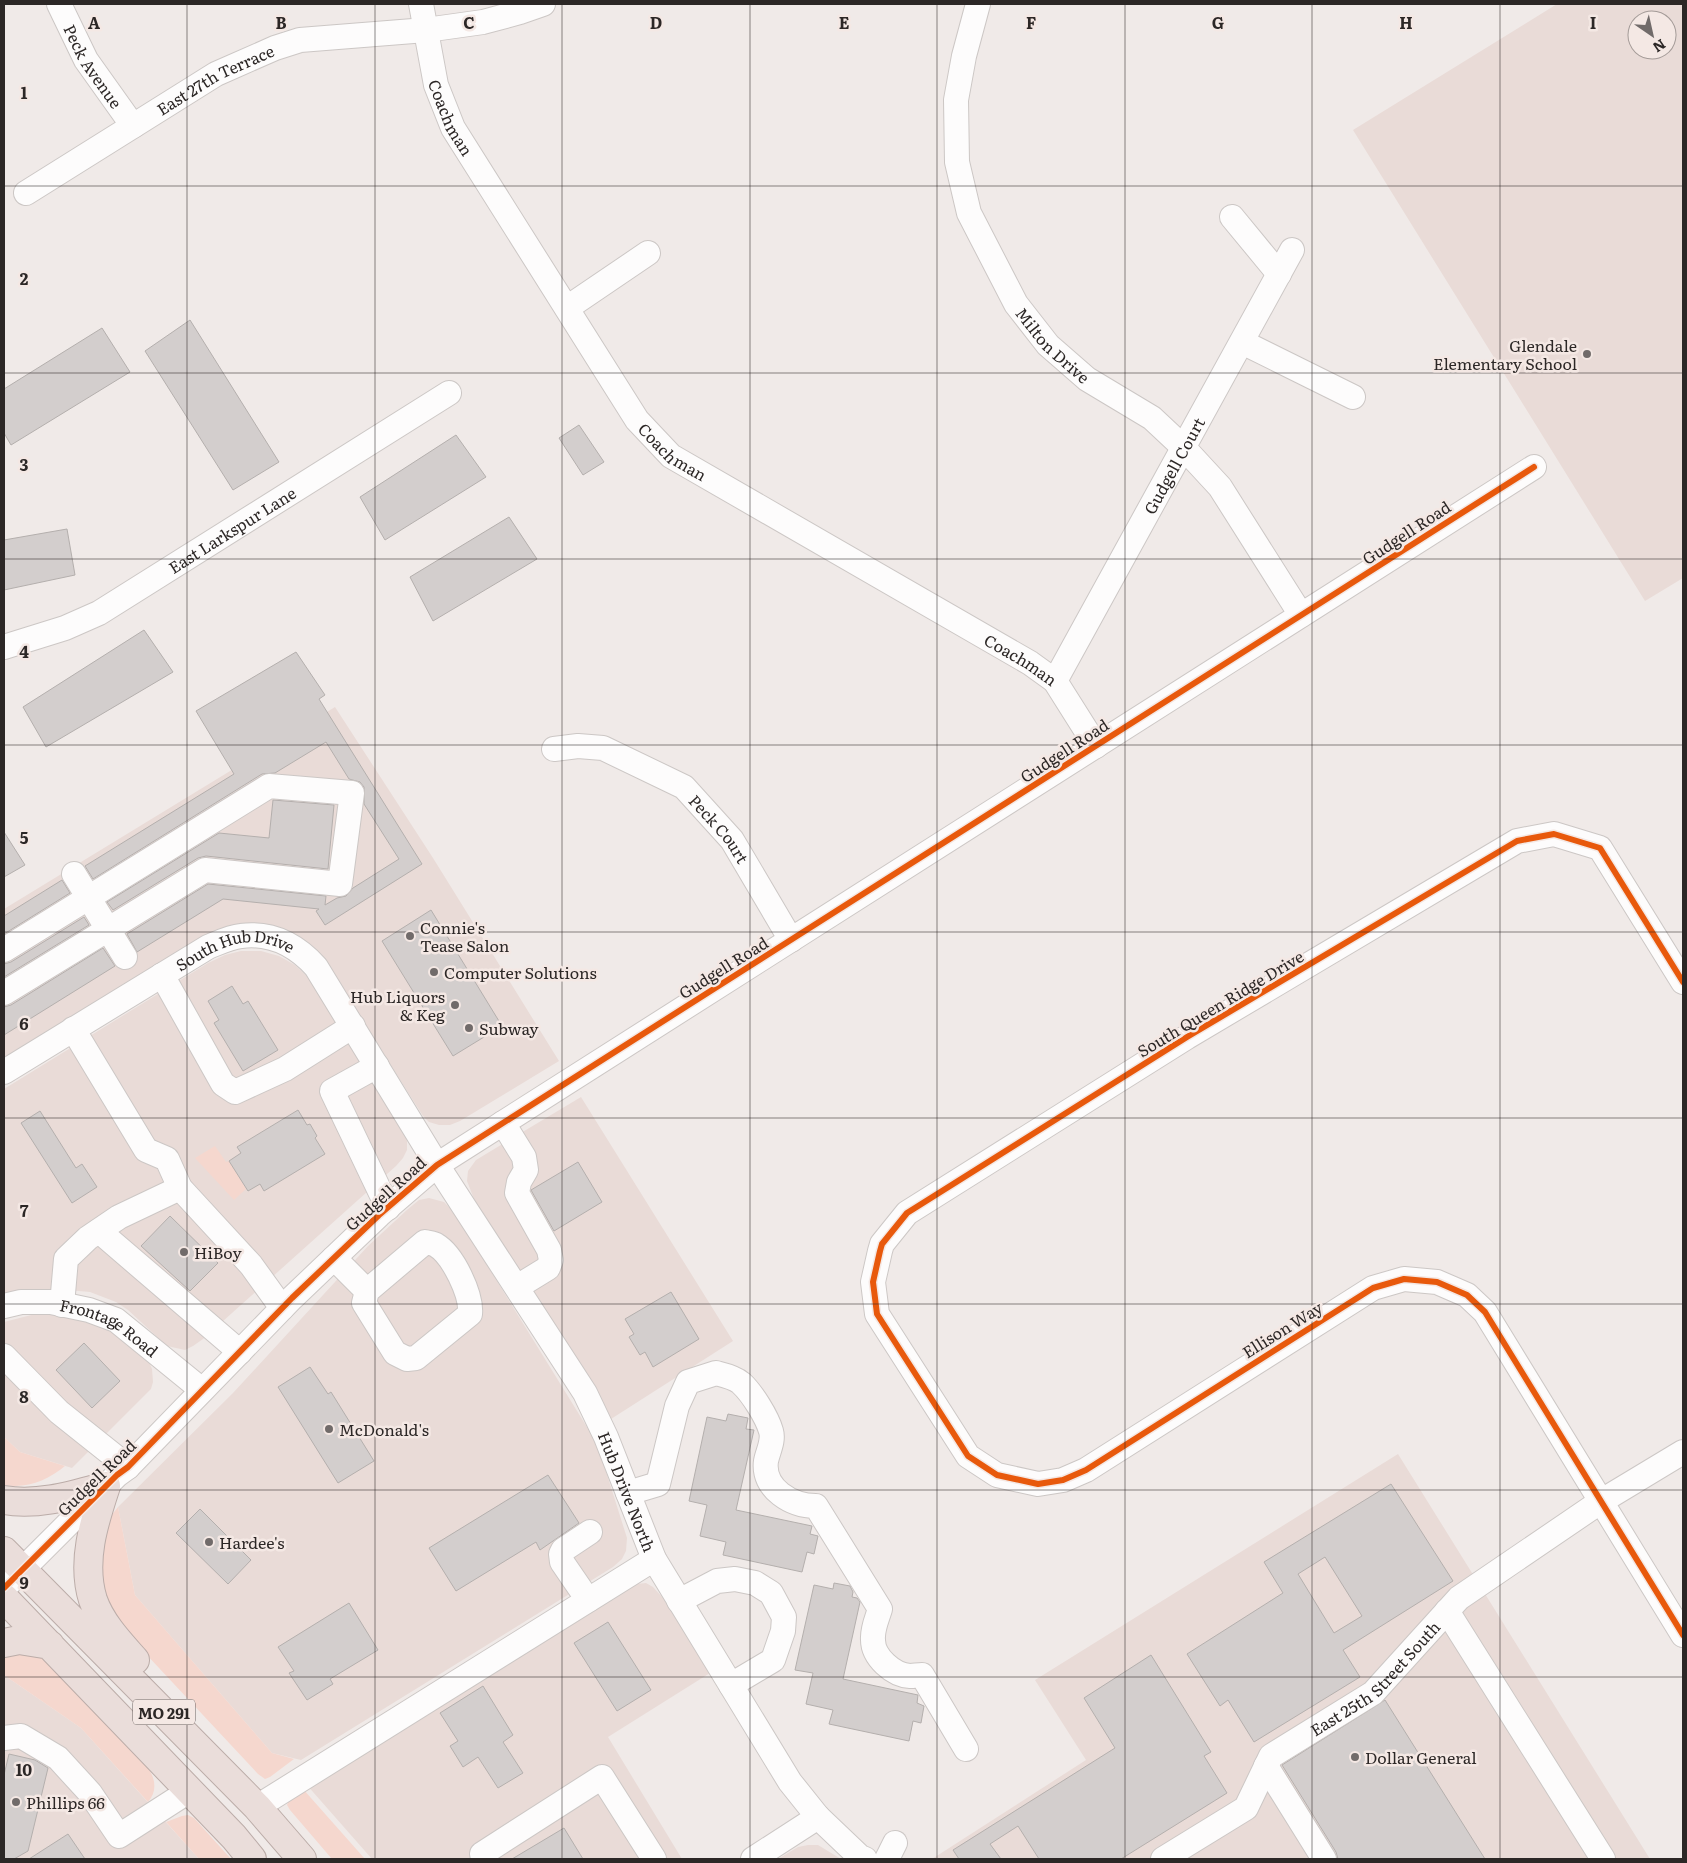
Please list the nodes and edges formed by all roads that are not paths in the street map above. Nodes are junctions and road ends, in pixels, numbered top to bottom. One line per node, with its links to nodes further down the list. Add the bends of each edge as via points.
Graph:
1 (59, 4): 6 (street, Peck Avenue, via 86,60)
2 (421, 4): 5 (street, Coachman)
3 (543, 4): 5 (street, East 27th Terrace, via 483,22)
4 (978, 4): 16 (street, Milton Drive, via 956,100 956,162 969,213 1016,304 1048,345 1087,379 1152,418)
5 (426, 30): 6 (street, East 27th Terrace, via 300,40 275,48 216,74); 12 (street, Coachman, via 436,85 452,128)
6 (134, 126): 7 (street, East 27th Terrace)
7 (26, 193)
8 (1232, 217): 11 (street)
9 (1292, 250): 11 (street, Gudgell Court)
10 (648, 253): 12 (street)
11 (1279, 274): 13 (street, Gudgell Court)
12 (567, 308): 20 (street, Coachman, via 637,420 672,456 1030,663)
13 (1242, 342): 15 (street); 16 (street, Gudgell Court)
14 (449, 393): 19 (street, East Larkspur Lane, via 99,613 65,628)
15 (1353, 398)
16 (1184, 448): 18 (street, Milton Drive, via 1220,487); 20 (street, Gudgell Court)
17 (1534, 466): 18 (street, Gudgell Road)
18 (1301, 615): 21 (street, Gudgell Road)
19 (4, 647)
20 (1055, 681): 21 (street, Coachman)
21 (1096, 746): 26 (street, Gudgell Road)
22 (554, 749): 26 (street, Peck Court, via 578,746 603,748 684,786 732,840)
23 (74, 874): 24 (street)
24 (89, 897): 25 (street); 25 (street, via 269,786 352,793 340,884 205,870); 27 (street)
25 (108, 929): 28 (street); 31 (street)
26 (791, 940): 36 (street, Gudgell Road)
27 (4, 950)
28 (125, 957)
29 (162, 975): 32 (street, South Hub Drive, via 208,947 240,936 266,936 303,953 316,967); 32 (street, via 223,1084 235,1092 285,1069); 33 (street, South Hub Drive)
30 (1683, 982): 41 (street, South Queen Ridge Drive, via 1600,848 1554,834 1517,841 1188,1037 907,1213)
31 (4, 993)
32 (353, 1026): 34 (street, South Hub Drive)
33 (73, 1029): 35 (street, South Hub Drive); 38 (street, via 146,1150 167,1159)
34 (378, 1066): 37 (street, South Hub Drive); 39 (street, via 332,1091)
35 (4, 1072)
36 (502, 1123): 37 (street, Gudgell Road); 43 (street, via 524,1157 526,1170 516,1192 549,1250 551,1260 548,1268)
37 (437, 1165): 39 (street, Gudgell Road); 43 (street, Hub Drive North)
38 (180, 1188): 40 (street); 47 (street, via 251,1265)
39 (388, 1208): 42 (street, Gudgell Road)
40 (99, 1230): 45 (street, via 66,1259); 48 (street)
41 (880, 1251): 56 (street, Ellison Way, via 873,1282 877,1314 968,1456 996,1475 1038,1484 1063,1480 1086,1470 1373,1288 1404,1279 1437,1282 1467,1295 1485,1312)
42 (334, 1258): 44 (street); 47 (street, Gudgell Road)
43 (517, 1287): 54 (street, Hub Drive North, via 585,1393)
44 (367, 1291): 44 (street, via 425,1242 437,1245 448,1257 464,1284 471,1304 470,1314 416,1358 407,1359 395,1353 364,1304)
45 (62, 1305): 46 (street, Frontage Road, via 21,1302); 50 (street, Frontage Road, via 116,1320)
46 (4, 1306)
47 (282, 1308): 48 (street, Gudgell Road)
48 (240, 1352): 50 (street, Gudgell Road)
49 (4, 1356): 52 (street, via 59,1412)
50 (202, 1390): 52 (street, Gudgell Road)
51 (1683, 1452): 56 (street, East 25th Street South)
52 (128, 1467): 53 (street, Gudgell Road)
53 (106, 1486): 55 (highway, via 35,1501); 59 (street, Gudgell Road); 69 (highway, via 88,1559 93,1600 112,1633 165,1695)
54 (628, 1493): 58 (street, Hub Drive North); 70 (street, via 658,1484 678,1406 688,1382 716,1373 740,1382 754,1397 772,1432 766,1462 773,1486 783,1497 816,1506 880,1609 872,1642 878,1656 901,1674 922,1675)
55 (4, 1500)
56 (1600, 1502): 63 (street, East 25th Street South, via 1459,1598); 64 (street, Ellison Way)
57 (590, 1532): 61 (street, via 561,1554 562,1562)
58 (654, 1559): 61 (street); 62 (street, Hub Drive North)
59 (10, 1569): 69 (highway, MO 291)
60 (4, 1598): 66 (highway, MO 291)
61 (588, 1600): 73 (street)
62 (679, 1601): 67 (street, Hub Drive North); 67 (street, via 718,1581 735,1579 755,1583 771,1593 784,1617 783,1631 773,1660)
63 (1447, 1611): 71 (street, East 25th Street South, via 1373,1693 1271,1756); 83 (street)
64 (1683, 1635)
65 (4, 1643): 66 (highway, via 19,1640)
66 (50, 1645): 72 (highway, MO 291)
67 (731, 1685): 74 (street, Hub Drive North, via 790,1782)
68 (4, 1738): 72 (street, via 21,1736 58,1758 90,1793 120,1836)
69 (195, 1744): 73 (highway, MO 291)
70 (966, 1749)
71 (1266, 1766): 81 (street, East 25th Street South, via 1246,1808); 82 (street)
72 (189, 1791): 76 (highway, MO 291)
73 (258, 1807): 77 (highway, MO 291)
74 (818, 1817): 79 (street); 80 (street, Hub Drive North)
75 (651, 1858): 78 (street, via 602,1777 482,1854)
76 (252, 1859)
77 (302, 1859)
78 (486, 1859)
79 (753, 1859)
80 (866, 1859)
81 (1163, 1859)
82 (1324, 1859)
83 (1603, 1859)

